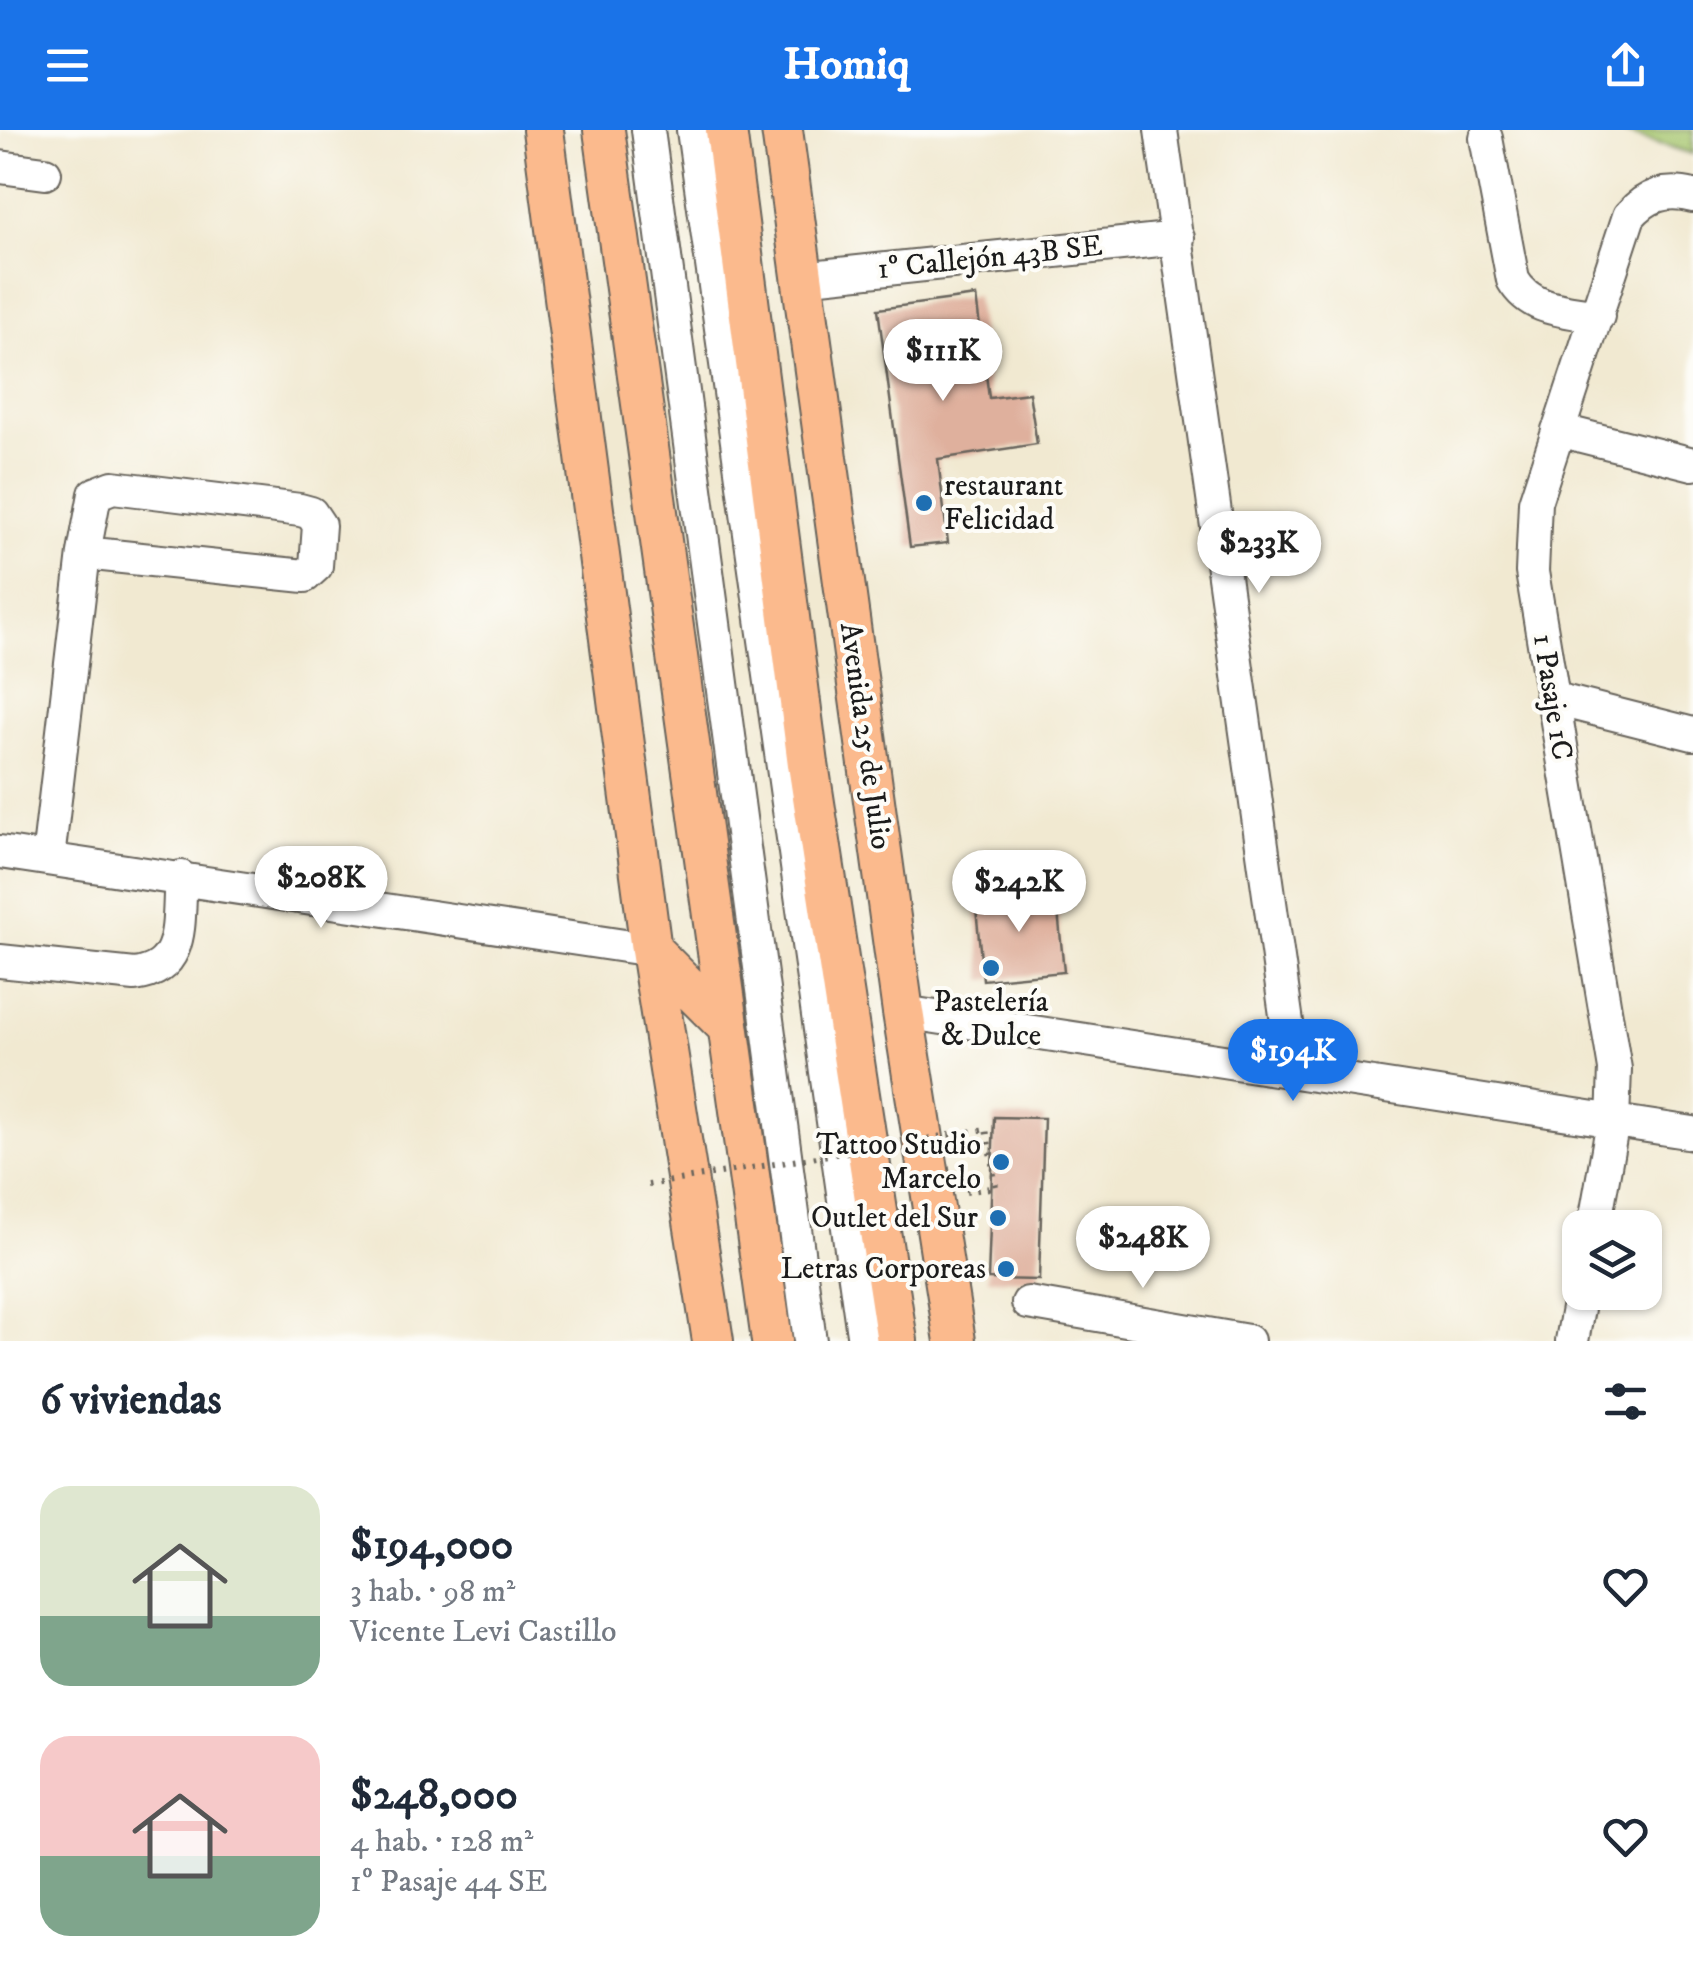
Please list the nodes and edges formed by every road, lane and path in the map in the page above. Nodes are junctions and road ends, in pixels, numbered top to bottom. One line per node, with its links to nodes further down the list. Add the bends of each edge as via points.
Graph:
1 (543, 130): 24 (main road)
2 (604, 130): 27 (main road)
3 (648, 130): 38 (street)
4 (693, 130): 39 (street)
5 (726, 130): 20 (main road, Avenida 25 de Julio)
6 (782, 130): 13 (main road, Avenida 25 de Julio)
7 (1161, 130): 12 (street)
8 (1486, 138): 14 (street, via 1521,293 1531,302)
9 (0, 167): 10 (street)
10 (46, 173)
11 (1693, 196): 14 (street, 1 Pasaje 1C, via 1660,193 1629,216)
12 (1178, 238): 13 (street, 1º Callejón 43B SE); 28 (street)
13 (802, 278): 26 (main road, Avenida 25 de Julio)
14 (1598, 316): 15 (street, 1 Pasaje 1C)
15 (1558, 430): 16 (street); 18 (street, 1 Pasaje 1C, via 1531,533)
16 (1693, 464)
17 (84, 553): 17 (street, via 304,576 316,566 319,525 300,510 112,487 91,502); 22 (street)
18 (1550, 698): 19 (street); 29 (street, 1 Pasaje 1C, via 1615,1069)
19 (1693, 734)
20 (808, 764): 26 (main road); 40 (main road, Avenida 25 de Julio)
21 (0, 852): 22 (street)
22 (48, 859): 23 (street)
23 (181, 878): 24 (street); 25 (street, via 174,950 157,972)
24 (651, 950): 27 (main road); 36 (main road)
25 (0, 961)
26 (903, 1012): 28 (street); 41 (main road, Avenida 25 de Julio)
27 (728, 1026): 37 (main road)
28 (1294, 1072): 29 (street)
29 (1613, 1121): 30 (street); 33 (street, 1 Pasaje 1C)
30 (1693, 1133)
31 (648, 1185): 32 (path, bridge, via 986,1129)
32 (996, 1186)
33 (1597, 1210)
34 (1028, 1303): 42 (street)
35 (1578, 1310): 43 (street)
36 (714, 1341)
37 (772, 1341)
38 (810, 1341)
39 (864, 1341)
40 (897, 1341)
41 (955, 1341)
42 (1248, 1341)
43 (1572, 1341)

